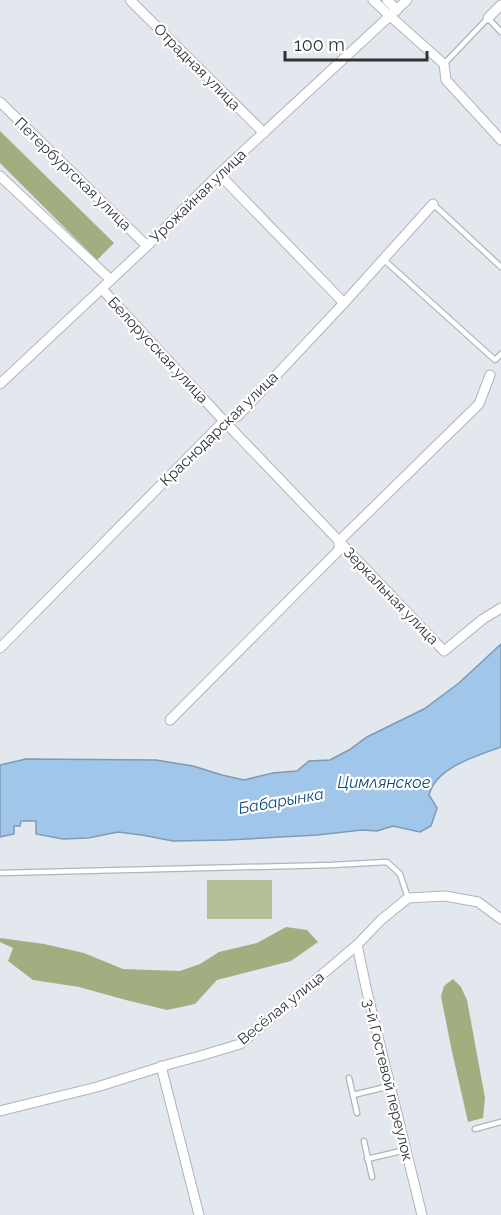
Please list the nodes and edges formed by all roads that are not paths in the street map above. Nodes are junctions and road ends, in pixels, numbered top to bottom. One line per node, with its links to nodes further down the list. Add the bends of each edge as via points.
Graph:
1 (130, 0): 11 (street, Отрадная улица)
2 (373, 0): 6 (street)
3 (387, 0): 6 (street)
4 (407, 0): 6 (street, Урожайная улица)
5 (501, 5): 7 (street)
6 (393, 13): 9 (street); 11 (street, Урожайная улица)
7 (488, 18): 8 (lane); 9 (lane)
8 (501, 32)
9 (444, 64): 12 (street, via 446,80)
10 (0, 102): 16 (street, Петербургская улица)
11 (264, 133): 13 (street, Урожайная улица)
12 (501, 140)
13 (219, 174): 16 (street, Урожайная улица); 21 (street)
14 (0, 176): 19 (street)
15 (433, 204): 17 (street, Краснодарская улица); 18 (lane)
16 (147, 246): 19 (street, Урожайная улица)
17 (383, 260): 21 (street, Краснодарская улица); 22 (lane, via 495,360)
18 (501, 267)
19 (111, 280): 20 (street, Урожайная улица)
20 (102, 289): 24 (street, Урожайная улица); 25 (street, Белорусская улица)
21 (344, 303): 25 (street, Краснодарская улица, via 238,416)
22 (501, 354)
23 (490, 375): 26 (street, via 479,404)
24 (0, 384)
25 (224, 421): 26 (street, Белорусская улица); 28 (street, Краснодарская улица)
26 (339, 541): 27 (street, Зеркальная улица, via 444,651); 29 (street, via 339,550)
27 (501, 608)
28 (0, 648)
29 (171, 720)
30 (0, 873): 31 (lane, via 387,861 400,874)
31 (408, 898): 32 (street, via 446,896 478,902); 33 (street, Весёлая улица)
32 (501, 919)
33 (357, 945): 34 (street, Весёлая улица, via 240,1044); 36 (street, 3-й Гостевой переулок)
34 (161, 1066): 38 (street, Весёлая улица); 46 (street)
35 (349, 1078): 37 (lane)
36 (390, 1086): 37 (lane); 43 (street, 3-й Гостевой переулок)
37 (353, 1095): 39 (lane)
38 (0, 1111)
39 (357, 1113)
40 (501, 1122): 41 (lane)
41 (475, 1129)
42 (363, 1141): 44 (lane)
43 (406, 1150): 44 (lane); 47 (street, 3-й Гостевой переулок)
44 (368, 1159): 45 (lane)
45 (372, 1177)
46 (199, 1215)
47 (422, 1215)

